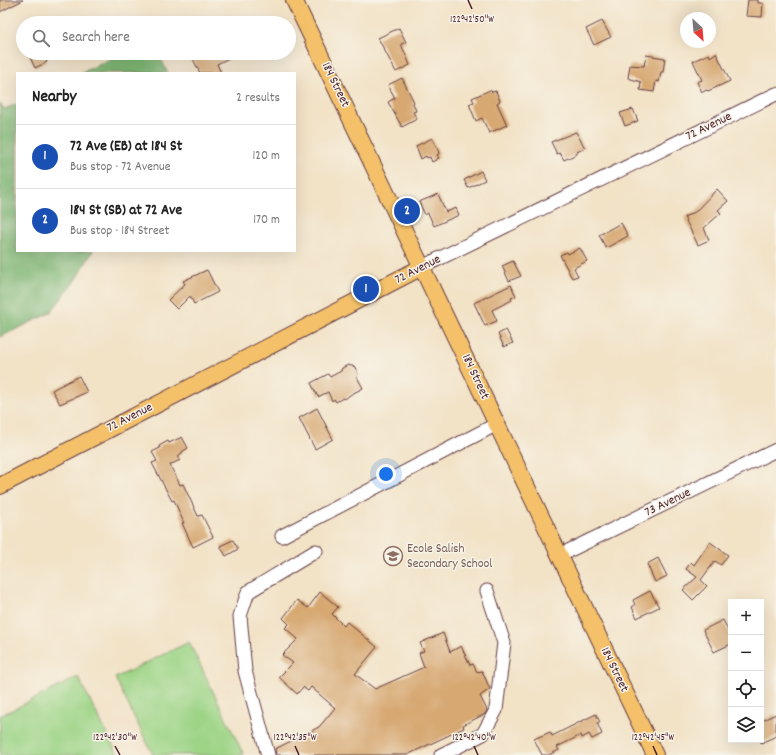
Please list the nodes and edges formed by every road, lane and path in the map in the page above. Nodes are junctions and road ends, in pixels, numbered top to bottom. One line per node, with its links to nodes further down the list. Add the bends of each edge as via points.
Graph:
1 (294, 0): 3 (main road, 184 Street)
2 (776, 94): 3 (street, 72 Avenue)
3 (422, 267): 4 (main road, 184 Street); 6 (main road, 72 Avenue)
4 (497, 424): 7 (street); 9 (main road, 184 Street)
5 (776, 450): 9 (street, 73 Avenue)
6 (0, 486)
7 (282, 536)
8 (316, 551): 11 (street, via 248,592 240,616 245,671)
9 (560, 555): 13 (main road, 184 Street)
10 (487, 591): 12 (street, via 504,643 496,710 483,734)
11 (268, 755)
12 (441, 755)
13 (655, 755)

